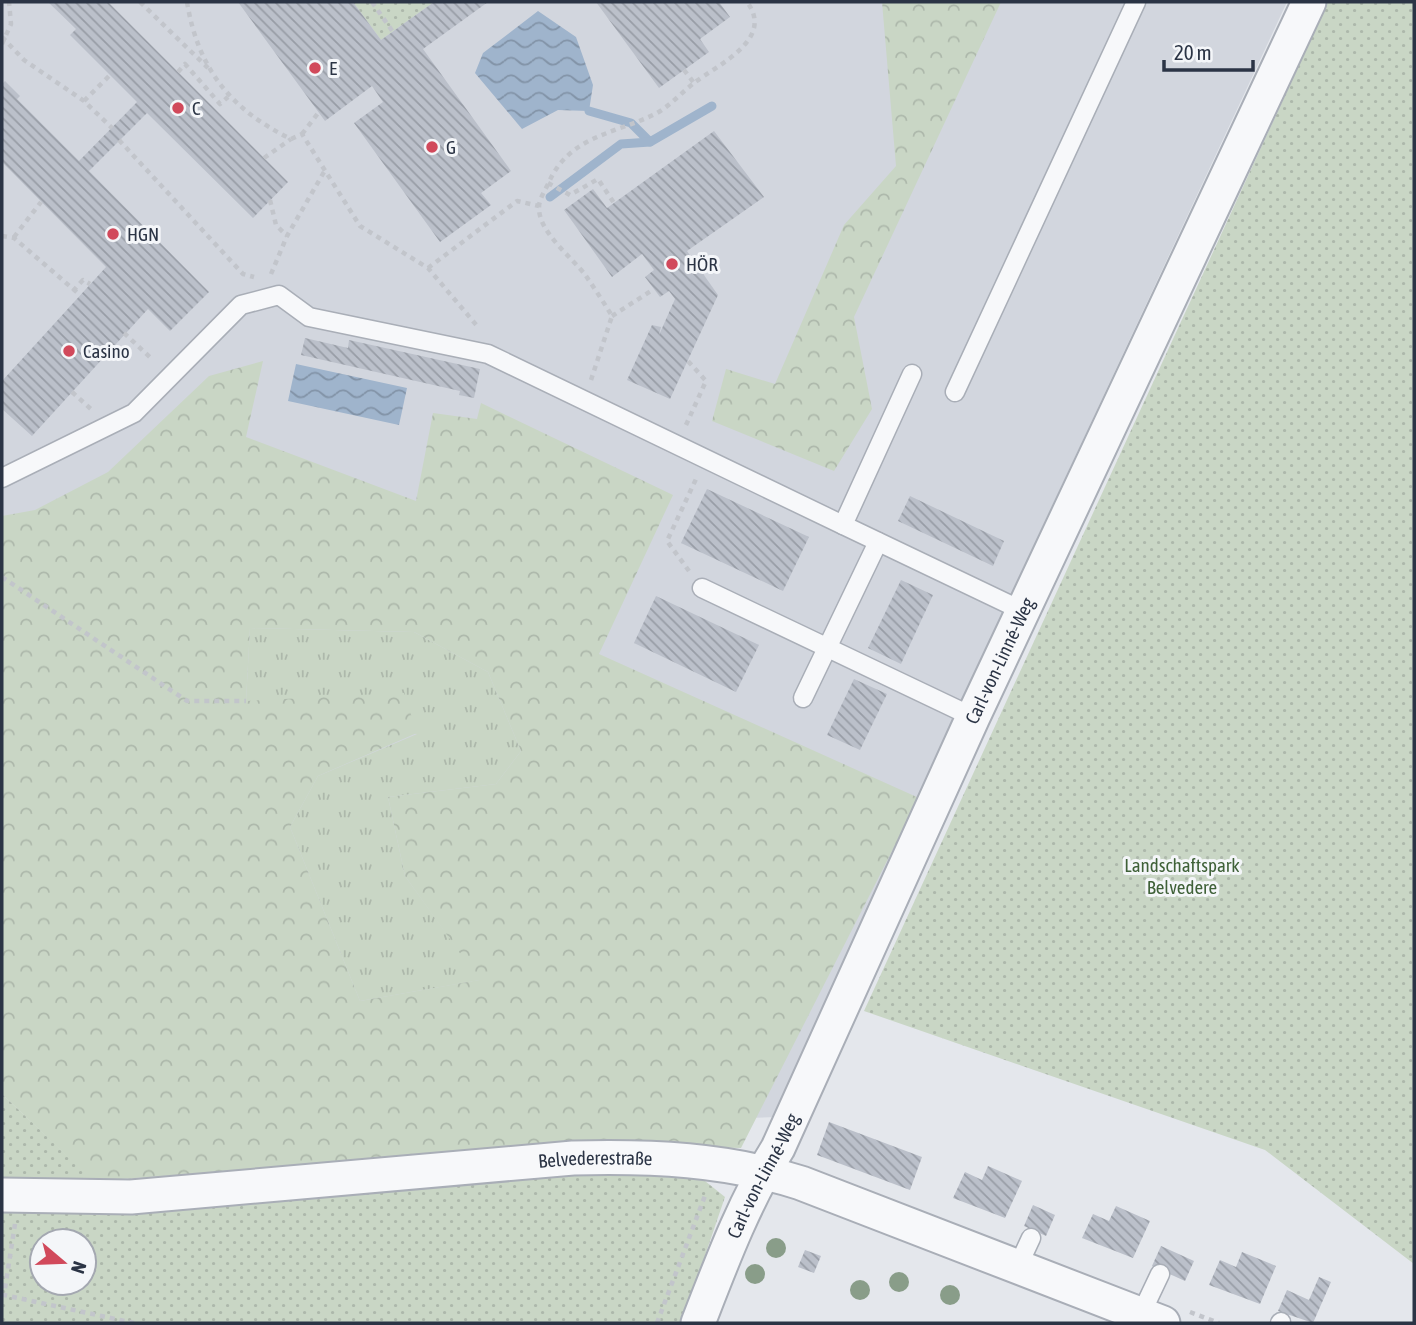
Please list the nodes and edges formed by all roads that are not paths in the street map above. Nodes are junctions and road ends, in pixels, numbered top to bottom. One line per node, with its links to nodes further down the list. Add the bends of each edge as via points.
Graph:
1 (1136, 2): 4 (lane)
2 (1309, 2): 9 (street, Carl-von-Linné-Weg)
3 (912, 374): 6 (lane)
4 (955, 392)
5 (2, 478): 6 (lane, via 134,413 241,305 273,289 309,317 488,354)
6 (843, 525): 7 (lane)
7 (878, 542): 9 (lane); 10 (lane)
8 (702, 588): 10 (lane)
9 (1023, 611): 12 (street, Carl-von-Linné-Weg)
10 (827, 648): 11 (lane); 12 (lane)
11 (803, 698)
12 (973, 717): 13 (street, Carl-von-Linné-Weg)
13 (764, 1171): 14 (street, Belvederestraße, via 640,1156 573,1158 131,1197); 16 (street, Belvederestraße, via 1025,1252); 17 (street, Carl-von-Linné-Weg)
14 (10, 1196)
15 (1160, 1274): 16 (lane)
16 (1152, 1319)
17 (698, 1323)

